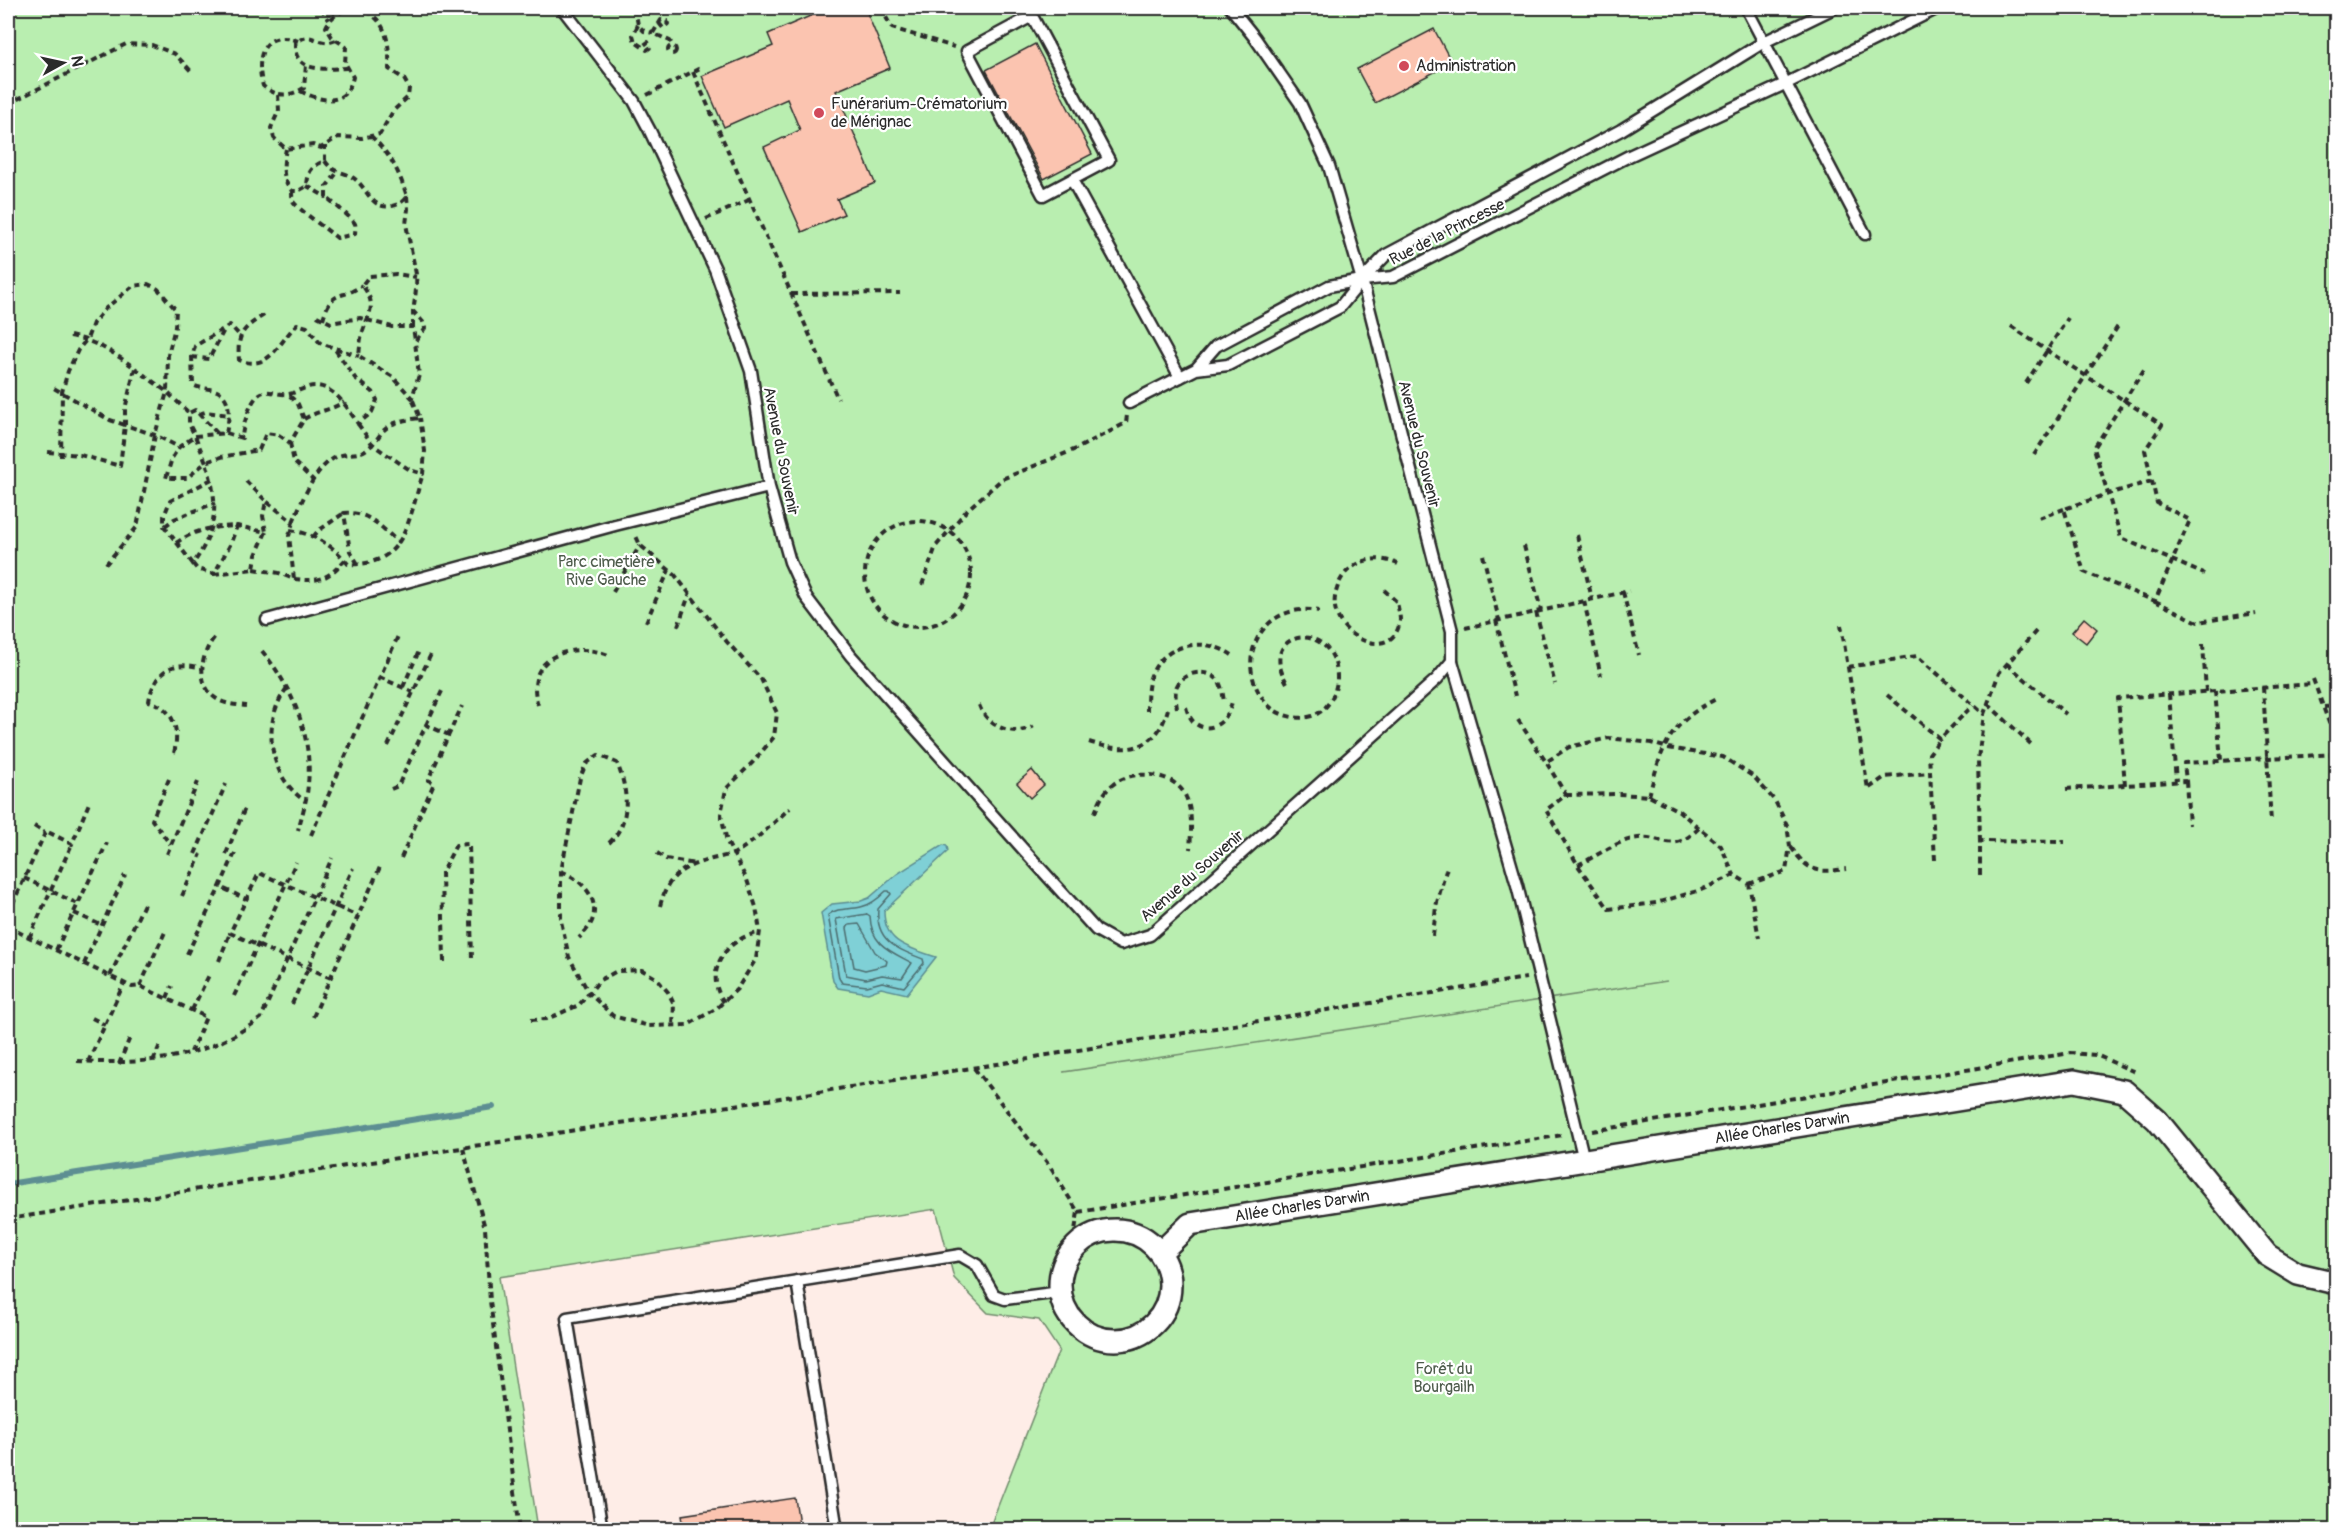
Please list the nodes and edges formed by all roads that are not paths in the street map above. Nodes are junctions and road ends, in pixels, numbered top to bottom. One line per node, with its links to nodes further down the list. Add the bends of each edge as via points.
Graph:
1 (562, 8): 14 (lane, Avenue du Souvenir, via 634,101 715,269 751,371)
2 (1231, 8): 10 (lane, Avenue du Souvenir, via 1300,103 1329,166)
3 (1746, 8): 6 (lane)
4 (1834, 8): 6 (lane, Rue de la Princesse)
5 (1938, 8): 7 (lane, Rue de la Princesse)
6 (1764, 42): 7 (lane); 10 (lane, Rue de la Princesse, via 1621,130 1386,255)
7 (1786, 83): 9 (lane); 10 (lane, Rue de la Princesse, via 1629,156 1393,277)
8 (1072, 180): 8 (lane, via 1043,195 967,51 1032,16 1109,160); 12 (lane)
9 (1865, 234)
10 (1362, 280): 11 (lane, via 1329,286 1216,346); 11 (lane, via 1340,307 1228,365); 16 (lane, Avenue du Souvenir, via 1452,631)
11 (1196, 369): 12 (lane)
12 (1180, 377): 13 (lane)
13 (1129, 402)
14 (769, 487): 15 (lane); 16 (lane, Avenue du Souvenir, via 790,562 806,597 851,656 1096,930 1121,944 1150,935 1437,679)
15 (267, 620)
16 (1452, 661): 17 (lane, via 1517,885)
17 (1584, 1160): 18 (street, Allée Charles Darwin, via 1190,1224); 20 (street, Allée Charles Darwin, via 2074,1081 2124,1091 2157,1120 2267,1255 2298,1274)
18 (1161, 1252): 21 (street, via 1137,1233 1125,1230 1106,1230 1088,1236 1072,1249 1063,1266); 21 (street, via 1169,1270 1171,1289 1166,1308 1148,1330 1130,1338 1109,1340 1091,1335 1074,1322)
19 (797, 1281): 21 (lane, via 960,1255 977,1265 994,1295 1005,1299); 22 (lane, via 567,1318); 23 (lane)
20 (2337, 1283)
21 (1061, 1292)
22 (602, 1530)
23 (837, 1530)

